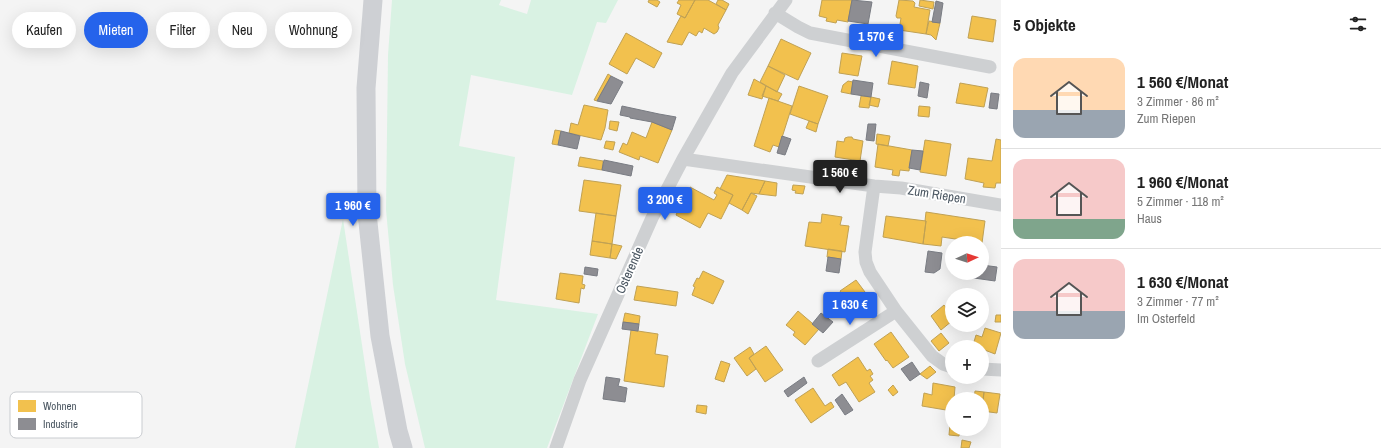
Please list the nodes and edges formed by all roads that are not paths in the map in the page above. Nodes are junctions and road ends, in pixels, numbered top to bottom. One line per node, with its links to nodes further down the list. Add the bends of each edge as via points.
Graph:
1 (373, 0): 13 (main road, via 366,88 367,213 380,336)
2 (786, 0): 3 (street, Osterende)
3 (775, 13): 4 (street, via 810,33); 5 (street, Osterende, via 732,73)
4 (990, 67)
5 (683, 159): 6 (street, Zum Riepen); 14 (street, Osterende, via 652,218 615,300 580,380)
6 (874, 186): 7 (street, Zum Riepen, via 901,188); 8 (street, via 865,252 866,262)
7 (1001, 205)
8 (896, 311): 9 (street); 10 (street, via 932,356)
9 (818, 361)
10 (945, 365)
11 (989, 369): 12 (street)
12 (1001, 370)
13 (403, 448)
14 (556, 448)

